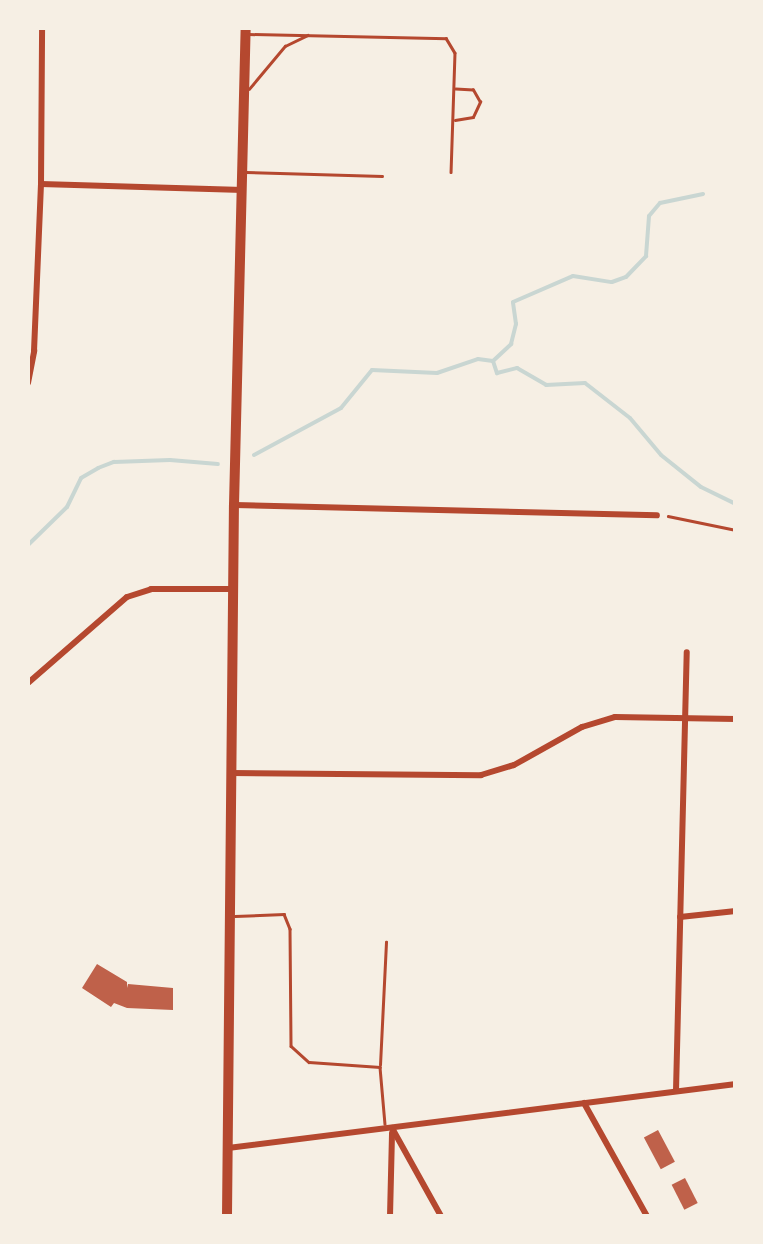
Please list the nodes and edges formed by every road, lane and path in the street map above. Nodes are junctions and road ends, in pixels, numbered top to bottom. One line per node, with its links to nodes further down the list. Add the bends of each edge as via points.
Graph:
1 (42, 28): 10 (street)
2 (246, 31): 3 (lane); 5 (main road)
3 (311, 34): 4 (lane, via 441,35 454,54); 5 (lane, via 285,46)
4 (454, 89): 6 (lane); 6 (lane, via 473,90 480,102 472,117)
5 (246, 94): 7 (main road)
6 (454, 120): 8 (lane)
7 (244, 172): 9 (lane); 11 (main road)
8 (452, 172)
9 (382, 176)
10 (41, 184): 11 (street); 12 (street)
11 (244, 190): 13 (main road)
12 (28, 384)
13 (234, 505): 14 (street); 16 (main road)
14 (657, 515): 15 (path)
15 (736, 530)
16 (233, 588): 18 (street, via 151,589 128,598); 21 (main road)
17 (687, 652): 19 (street)
18 (28, 683)
19 (686, 717): 20 (street); 21 (street, via 598,721 481,775); 24 (street)
20 (736, 719)
21 (230, 772): 23 (main road)
22 (736, 910): 24 (street)
23 (229, 917): 26 (lane, via 284,914 290,929 290,1046 298,1057 328,1066); 31 (main road)
24 (680, 918): 28 (street)
25 (386, 942): 26 (lane)
26 (380, 1066): 30 (lane)
27 (736, 1084): 28 (street)
28 (676, 1091): 29 (street)
29 (584, 1102): 30 (street); 35 (street)
30 (389, 1128): 31 (street); 33 (street); 34 (street)
31 (227, 1148): 32 (main road)
32 (227, 1216)
33 (390, 1216)
34 (441, 1216)
35 (647, 1216)

